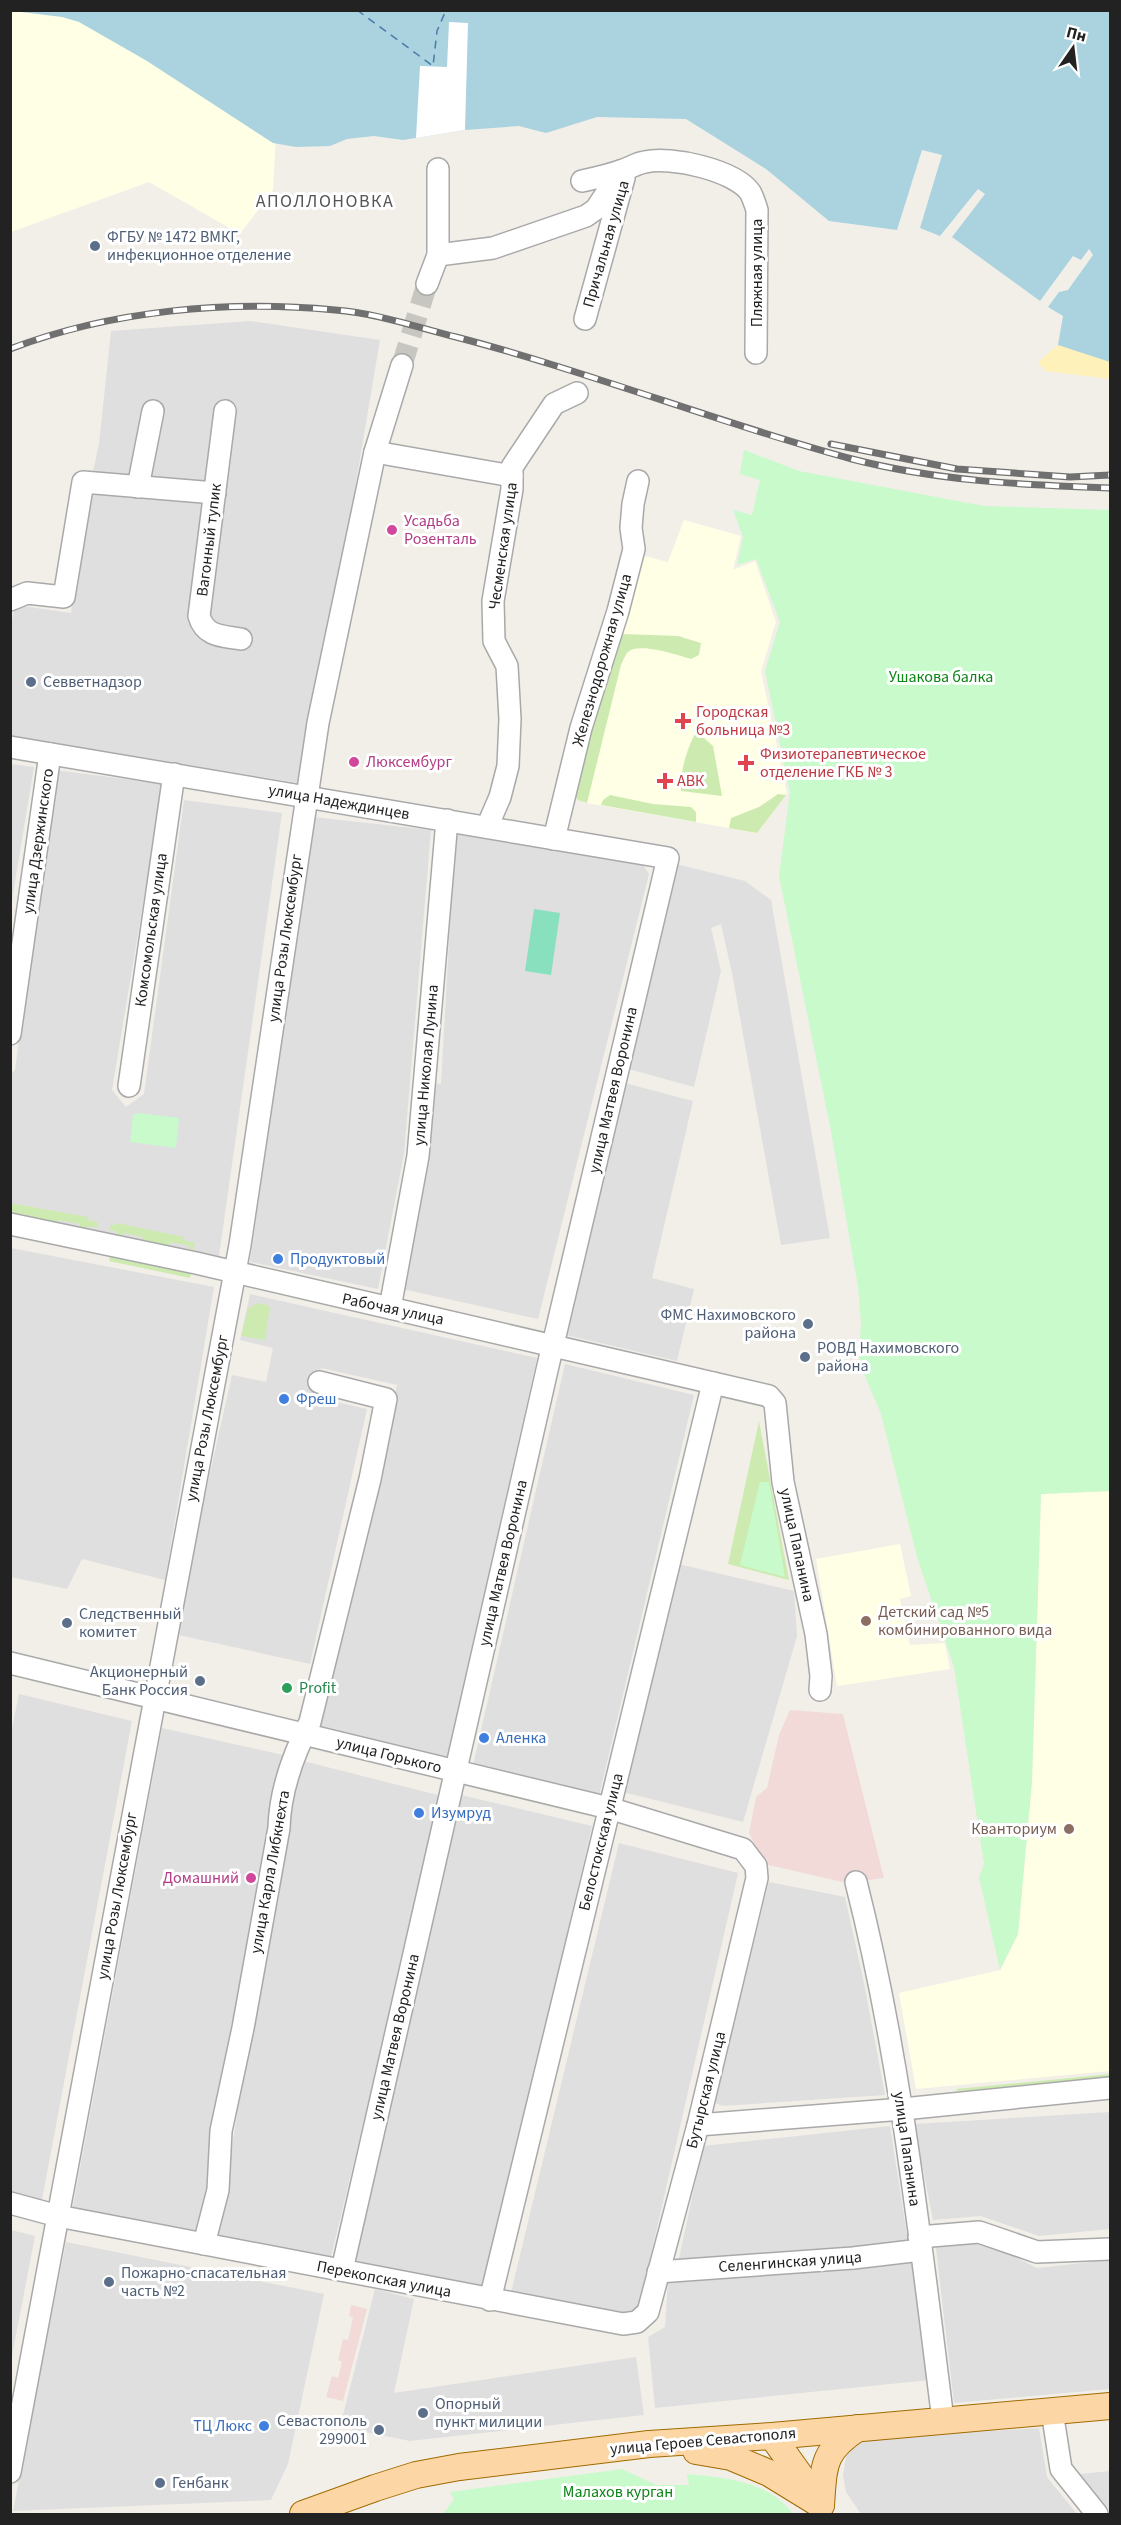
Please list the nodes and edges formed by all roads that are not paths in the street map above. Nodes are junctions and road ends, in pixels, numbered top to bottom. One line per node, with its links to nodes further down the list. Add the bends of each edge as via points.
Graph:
1 (438, 169): 4 (street)
2 (624, 170): 3 (street, Пляжная улица); 4 (street, Причальная улица, via 596,209 586,216 493,248); 6 (street, Причальная улица); 7 (street, Пляжная улица, via 644,162 684,161 742,184 749,192 757,210)
3 (582, 182)
4 (438, 255): 5 (street)
5 (427, 284)
6 (585, 319)
7 (756, 353)
8 (402, 365): 12 (street, улица Розы Люксембург)
9 (577, 393): 13 (street, Чесменская улица, via 554,404 512,467)
10 (153, 411): 15 (street)
11 (225, 411): 16 (street, Вагонный тупик)
12 (375, 452): 13 (street); 22 (street, улица Розы Люксембург)
13 (512, 476): 24 (street, Чесменская улица, via 493,602 494,641 507,666 508,766)
14 (638, 481): 25 (street, Железнодорожная улица, via 633,504 634,549 581,728)
15 (138, 487): 16 (street); 17 (street, via 83,482 64,597 27,592)
16 (215, 493): 18 (street, Вагонный тупик, via 200,616 211,634)
17 (10, 600)
18 (242, 639)
19 (10, 747): 20 (street, улица Надеждинцев)
20 (50, 754): 21 (street, улица Надеждинцев); 27 (street, улица Дзержинского)
21 (174, 774): 22 (street, улица Надеждинцев); 28 (street, Комсомольская улица)
22 (306, 796): 23 (street, улица Надеждинцев); 30 (street, улица Розы Люксембург)
23 (447, 820): 24 (street, улица Надеждинцев); 31 (street, улица Николая Лунина, via 418,1156)
24 (487, 827): 25 (street, улица Надеждинцев)
25 (554, 839): 26 (street, улица Надеждинцев)
26 (668, 858): 32 (street, улица Матвея Воронина)
27 (10, 1034)
28 (129, 1086)
29 (10, 1224): 30 (street, Рабочая улица)
30 (235, 1273): 31 (street, Рабочая улица); 38 (street, улица Розы Люксембург)
31 (390, 1308): 32 (street, Рабочая улица)
32 (553, 1345): 34 (street, Рабочая улица); 40 (street, улица Матвея Воронина)
33 (319, 1382): 39 (street, улица Карла Либкнехта, via 386,1399 370,1479)
34 (712, 1383): 35 (street, Рабочая улица, via 768,1396); 41 (street, Белостокская улица)
35 (773, 1401): 37 (street, улица Папанина, via 783,1482 816,1634)
36 (10, 1663): 38 (street, улица Горького)
37 (820, 1690)
38 (154, 1699): 39 (street, улица Горького); 48 (street, улица Розы Люксембург)
39 (304, 1734): 40 (street, улица Горького); 49 (street, улица Карла Либкнехта, via 280,1807 243,2028 220,2131 218,2190)
40 (455, 1771): 41 (street, улица Горького); 52 (street, улица Матвея Воронина)
41 (609, 1809): 42 (street, улица Горького, via 744,1849); 54 (street, Белостокская улица)
42 (756, 1866): 46 (street, Бутырская улица, via 757,1878)
43 (856, 1882): 45 (street, улица Папанина, via 880,1980)
44 (1110, 2088): 45 (street)
45 (903, 2109): 46 (street); 50 (street, улица Папанина)
46 (698, 2125): 53 (street, Бутырская улица)
47 (10, 2203): 48 (street, Перекопская улица)
48 (58, 2216): 49 (street, Перекопская улица); 62 (street, улица Розы Люксембург)
49 (204, 2244): 52 (street, Перекопская улица)
50 (920, 2244): 51 (street, Селенгинская улица, via 979,2232 1036,2252); 53 (street, Селенгинская улица, via 853,2258); 58 (street, улица Папанина)
51 (1110, 2249)
52 (342, 2270): 54 (street, Перекопская улица)
53 (658, 2272): 55 (street, Бутырская улица)
54 (490, 2300): 55 (street, Перекопская улица, via 623,2324 637,2322)
55 (648, 2312)
56 (1110, 2406): 57 (main road, улица Героев Севастополя)
57 (1052, 2411): 58 (main road, улица Героев Севастополя); 65 (street, via 1060,2469)
58 (943, 2420): 59 (main road, улица Героев Севастополя)
59 (858, 2428): 60 (main road, улица Героев Севастополя); 63 (main road, via 838,2440 824,2465)
60 (772, 2436): 61 (main road, улица Героев Севастополя); 63 (main road)
61 (649, 2444): 63 (main road, via 731,2457 769,2473); 64 (main road, улица Героев Севастополя, via 416,2475)
62 (10, 2472)
63 (825, 2510)
64 (303, 2514)
65 (1097, 2514)

